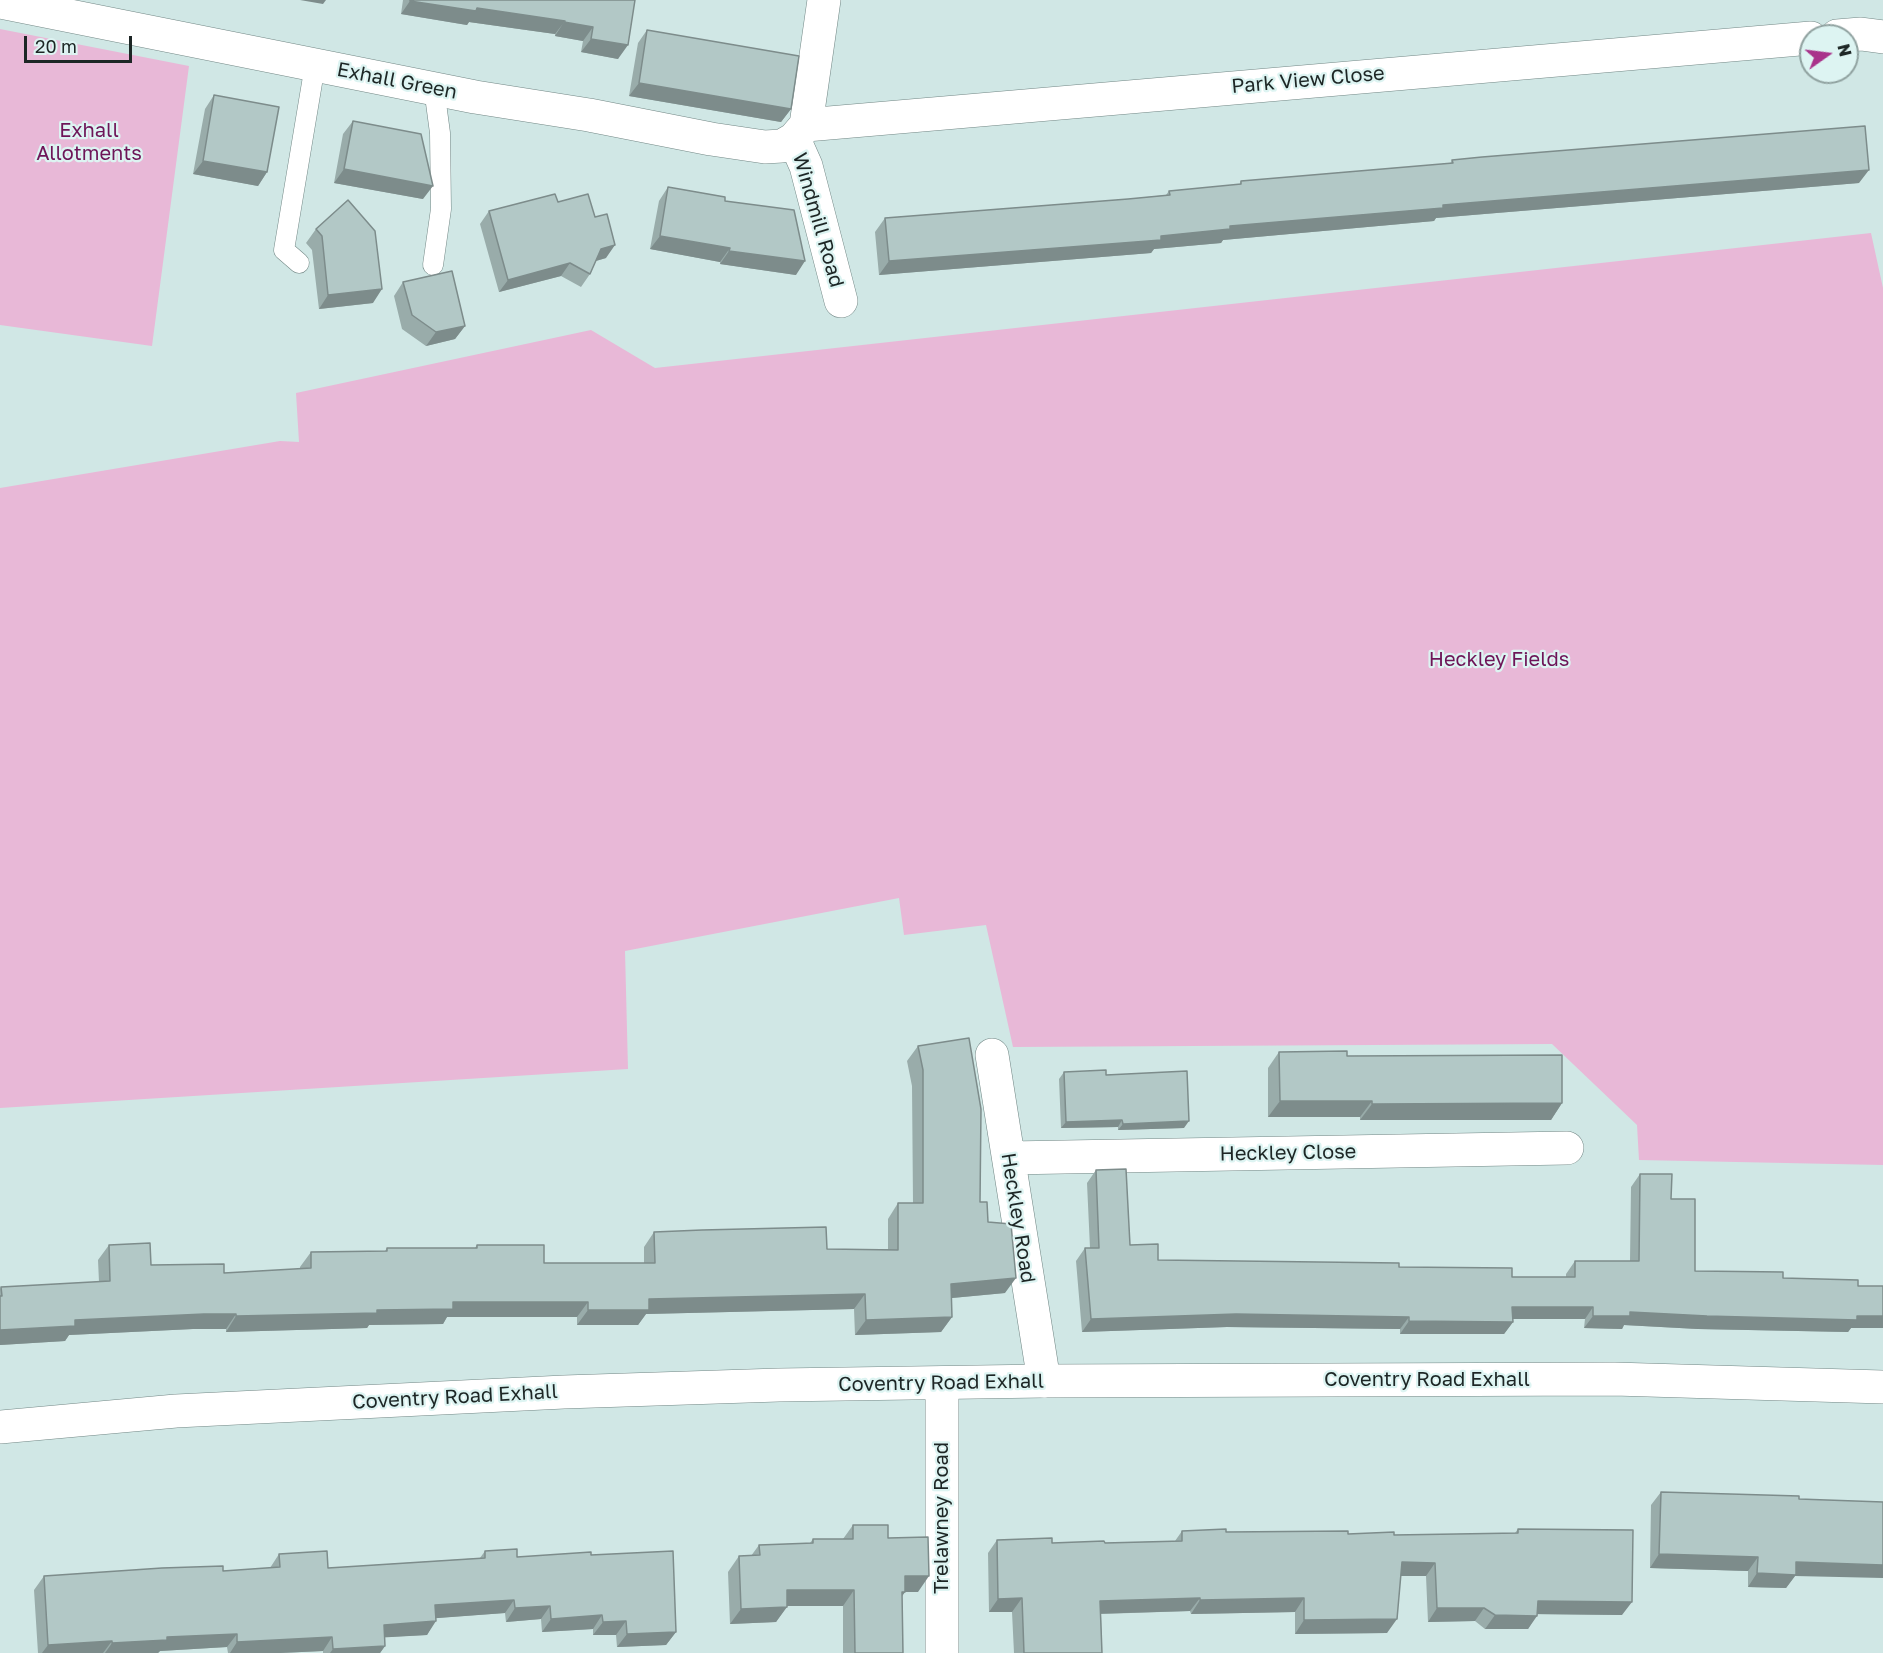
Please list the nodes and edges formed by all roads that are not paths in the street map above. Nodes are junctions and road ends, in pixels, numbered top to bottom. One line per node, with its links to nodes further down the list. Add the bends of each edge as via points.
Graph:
1 (824, 0): 9 (street, Windmill Road)
2 (0, 2): 3 (street, Exhall Green)
3 (62, 6): 7 (street, Exhall Green)
4 (1859, 34): 5 (street)
5 (1883, 37)
6 (1799, 39): 9 (street, Park View Close)
7 (315, 65): 8 (street, Exhall Green); 10 (lane, via 284,250)
8 (434, 88): 9 (street, Exhall Green, via 765,147 782,146); 11 (lane, via 440,133 441,208)
9 (800, 132): 12 (street, Windmill Road)
10 (299, 263)
11 (433, 264)
12 (841, 301)
13 (992, 1055): 15 (street, Heckley Road)
14 (1567, 1148): 15 (street, Heckley Close)
15 (1009, 1158): 16 (street, Heckley Road)
16 (1044, 1381): 17 (street, Coventry Road Exhall); 18 (street, Coventry Road Exhall, via 1614,1379)
17 (942, 1383): 19 (street, Coventry Road Exhall, via 529,1394 176,1411); 20 (street, Trelawney Road)
18 (1883, 1387)
19 (0, 1427)
20 (942, 1653)

